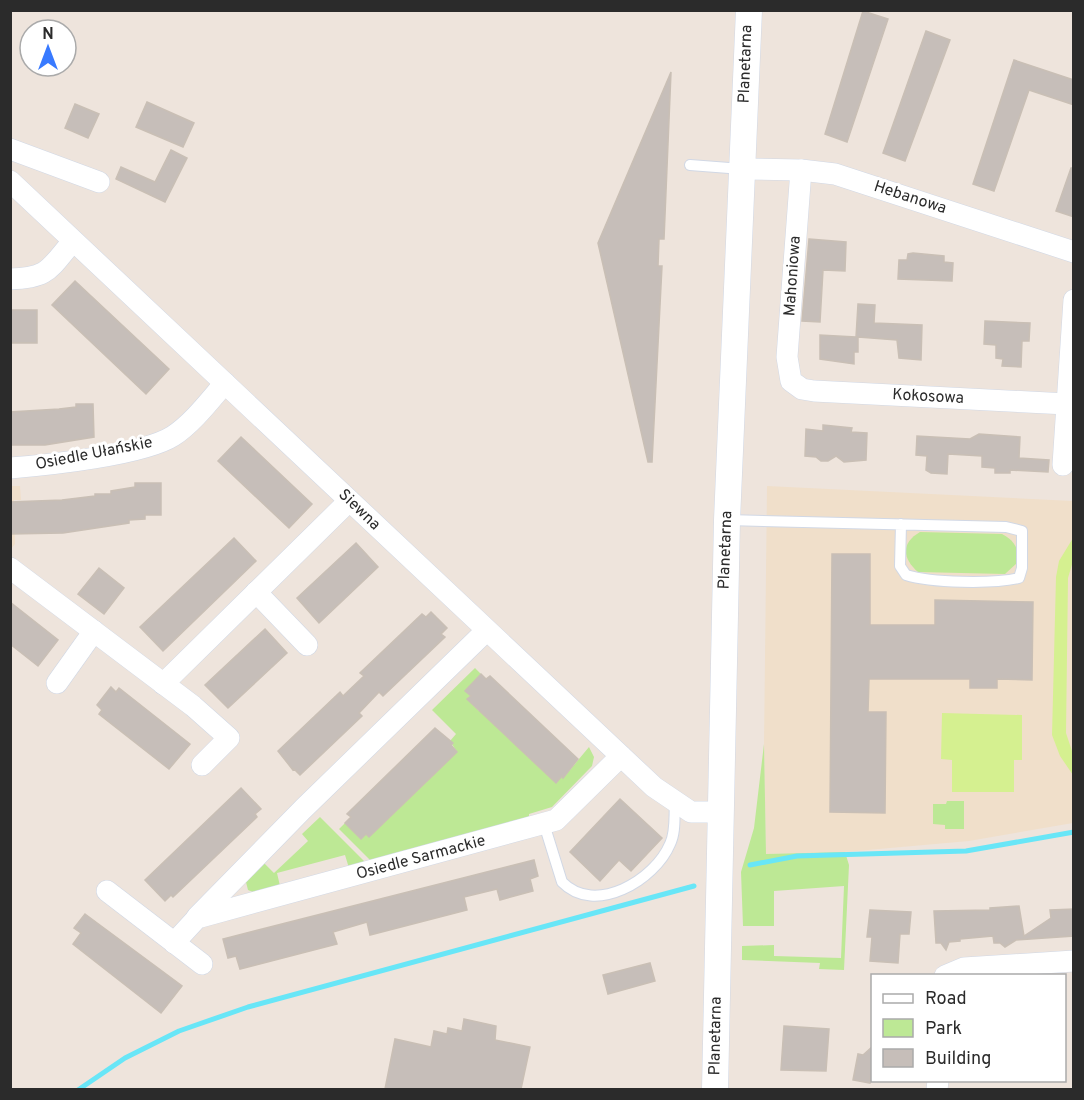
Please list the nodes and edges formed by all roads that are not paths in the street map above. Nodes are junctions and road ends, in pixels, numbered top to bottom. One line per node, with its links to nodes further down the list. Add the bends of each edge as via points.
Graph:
1 (748, 10): 4 (street, Planetarna)
2 (10, 149): 7 (street)
3 (690, 165): 4 (lane)
4 (742, 169): 5 (street, Hebanowa); 18 (street, Planetarna)
5 (801, 170): 9 (street, Hebanowa, via 848,177); 12 (street, Mahoniowa, via 787,357)
6 (10, 181): 8 (street, Siewna)
7 (99, 182)
8 (73, 241): 10 (street, via 48,271 34,279); 13 (street, Siewna)
9 (1074, 252)
10 (10, 279)
11 (1074, 300): 14 (street)
12 (791, 381): 14 (street, Kokosowa, via 814,391)
13 (225, 383): 16 (street, Osiedle Ułańskie, via 173,436 148,446 57,464); 17 (street, Siewna)
14 (1067, 404): 15 (street)
15 (1063, 465)
16 (10, 468)
17 (350, 501): 21 (street); 23 (street, Siewna)
18 (727, 520): 19 (lane); 30 (street, Planetarna)
19 (901, 524): 19 (lane, via 900,566 906,575 930,579 1019,578 1022,531 1006,526)
20 (10, 568): 22 (street)
21 (256, 592): 24 (street); 26 (street)
22 (94, 631): 25 (street); 26 (street)
23 (486, 631): 27 (street, Siewna); 35 (street)
24 (307, 645)
25 (57, 683)
26 (163, 684): 28 (street, via 229,738)
27 (621, 756): 29 (street, Siewna); 31 (street, Osiedle Sarmackie, via 564,815)
28 (202, 765)
29 (675, 802): 30 (street, Siewna, via 695,813); 33 (lane, via 669,848 637,882 598,895 579,893)
30 (720, 812): 40 (street, Planetarna)
31 (544, 824): 33 (lane); 35 (street, Osiedle Sarmackie)
32 (572, 877): 33 (lane)
33 (564, 885)
34 (107, 891): 36 (street)
35 (197, 918): 36 (street)
36 (174, 943): 38 (street)
37 (1074, 961): 39 (street, via 964,968)
38 (202, 964)
39 (948, 974)
40 (715, 1089)

